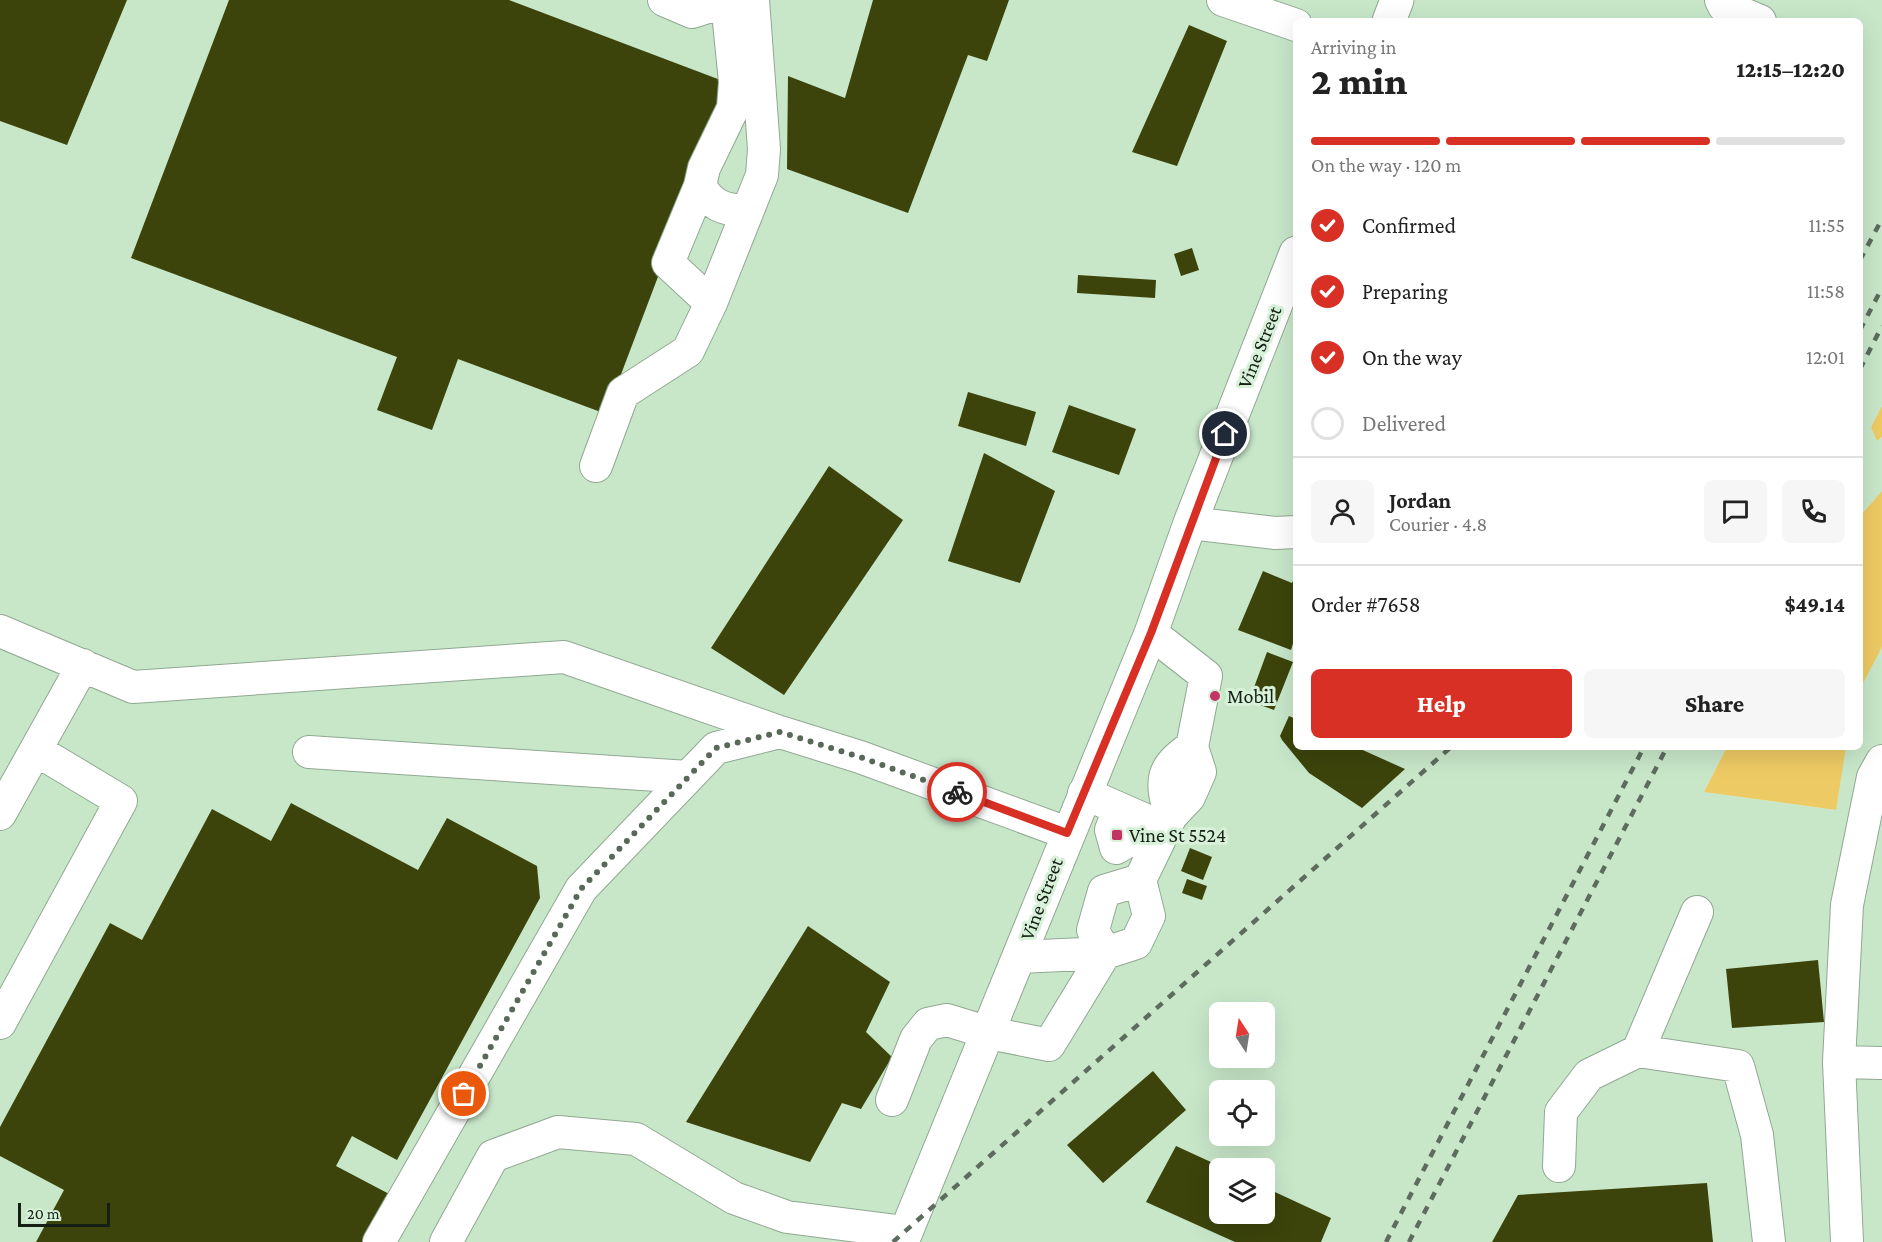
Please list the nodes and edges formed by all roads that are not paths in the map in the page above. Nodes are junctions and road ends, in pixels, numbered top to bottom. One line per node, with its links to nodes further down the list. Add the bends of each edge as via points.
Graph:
1 (664, 0): 5 (street, via 692,12)
2 (1223, 0): 8 (street)
3 (1397, 0): 6 (main road)
4 (1722, 0): 7 (street, via 1724,6)
5 (736, 1): 9 (street, via 733,108 704,168); 10 (street, via 764,149 762,175)
6 (1390, 18)
7 (1753, 18)
8 (1293, 24)
9 (700, 186): 10 (street, via 709,202); 12 (street, via 668,263)
10 (746, 211): 12 (street)
11 (1293, 261): 14 (main road, Vine Street)
12 (711, 303): 13 (street, via 688,351 622,393)
13 (596, 466)
14 (1190, 523): 15 (street); 17 (main road, Vine Street)
15 (1293, 532)
16 (0, 631): 18 (street)
17 (1151, 633): 24 (main road, Vine Street); 26 (street, via 1206,676 1192,747 1200,772 1189,798)
18 (82, 665): 19 (street, via 134,687 564,657); 20 (street)
19 (780, 732): 23 (street, via 716,748); 27 (street)
20 (36, 750): 25 (street); 33 (street, via 121,801)
21 (309, 752): 23 (street)
22 (1882, 761): 36 (street, via 1873,777 1847,905)
23 (688, 777): 41 (street, via 581,889)
24 (1084, 793): 26 (street); 27 (main road, Vine Street)
25 (0, 814)
26 (1149, 818): 28 (street); 29 (street, via 1111,830 1116,848)
27 (1067, 833): 32 (main road, Vine Street)
28 (1140, 880): 29 (street); 31 (street, via 1149,916 1136,943)
29 (1104, 891): 31 (street, via 1093,930)
30 (1697, 912): 35 (street)
31 (1105, 953): 32 (street); 34 (street, via 1049,1045)
32 (1019, 957): 34 (main road, Vine Street)
33 (0, 1023)
34 (989, 1033): 38 (street, via 947,1020 928,1024 916,1039); 40 (main road, Vine Street)
35 (1638, 1052): 39 (street, via 1589,1075 1561,1112); 43 (street, via 1738,1066 1757,1135)
36 (1839, 1062): 37 (street); 44 (street)
37 (1882, 1063)
38 (892, 1100)
39 (1559, 1166)
40 (903, 1237): 42 (street, via 787,1217 734,1198 636,1139 558,1132 493,1156)
41 (379, 1242)
42 (446, 1242)
43 (1768, 1242)
44 (1847, 1242)

